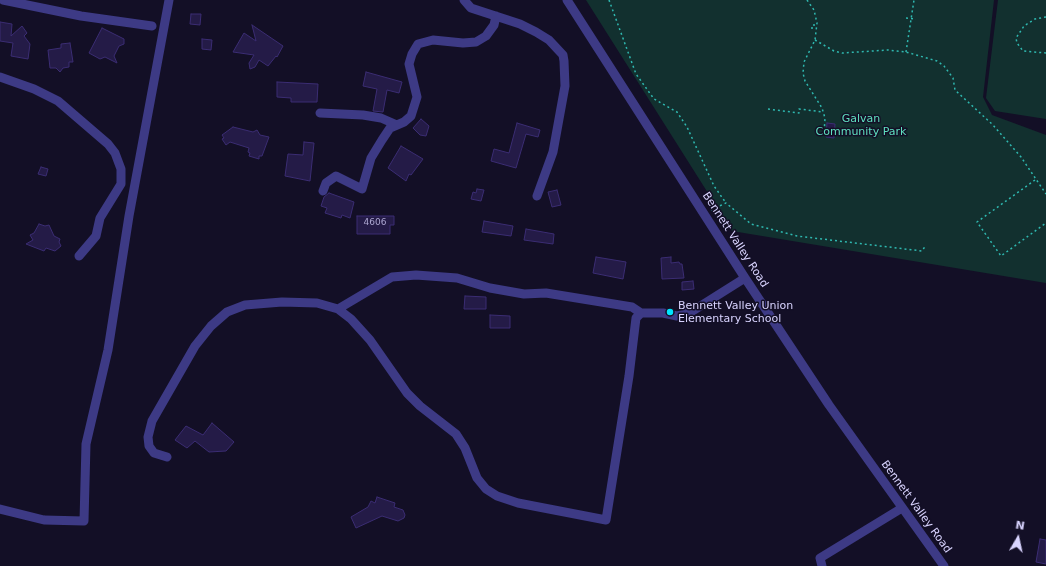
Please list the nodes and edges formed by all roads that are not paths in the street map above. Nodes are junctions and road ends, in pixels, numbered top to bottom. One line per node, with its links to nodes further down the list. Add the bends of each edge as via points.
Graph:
1 (3, 0): 6 (street, via 80,16)
2 (169, 0): 17 (street, via 129,216 108,350 86,444 84,521 44,520)
3 (464, 0): 5 (street, via 471,8)
4 (567, 0): 13 (street, Bennett Valley Road)
5 (496, 16): 9 (street, via 494,25 486,36 476,42 433,40 418,44 409,64 417,97 416,106 411,116); 11 (street, via 520,24 550,40 559,49 564,61 565,86 553,152)
6 (152, 26)
7 (0, 77): 12 (street, via 58,101 116,153 121,169 121,184 100,218 96,236)
8 (320, 113): 9 (street, via 363,115 381,118)
9 (397, 125): 10 (street, via 390,128 371,158 362,189 336,176 326,183)
10 (323, 191)
11 (537, 196)
12 (79, 256)
13 (745, 278): 15 (street, via 691,312 677,316); 18 (street, Bennett Valley Road, via 829,405)
14 (338, 309): 15 (street, via 392,277 416,275 457,278 490,288 524,294 546,293 632,307); 15 (street, via 370,340 407,393 456,434 477,478 486,489 497,496 518,503 606,520 636,318); 16 (street, via 317,303 282,302 245,305 227,312 211,326 195,346 152,421 148,437 149,446 154,454)
15 (641, 313)
16 (167, 457)
17 (0, 508)
18 (902, 508): 19 (street, via 820,558); 20 (street, Bennett Valley Road)
19 (822, 566)
20 (944, 566)

